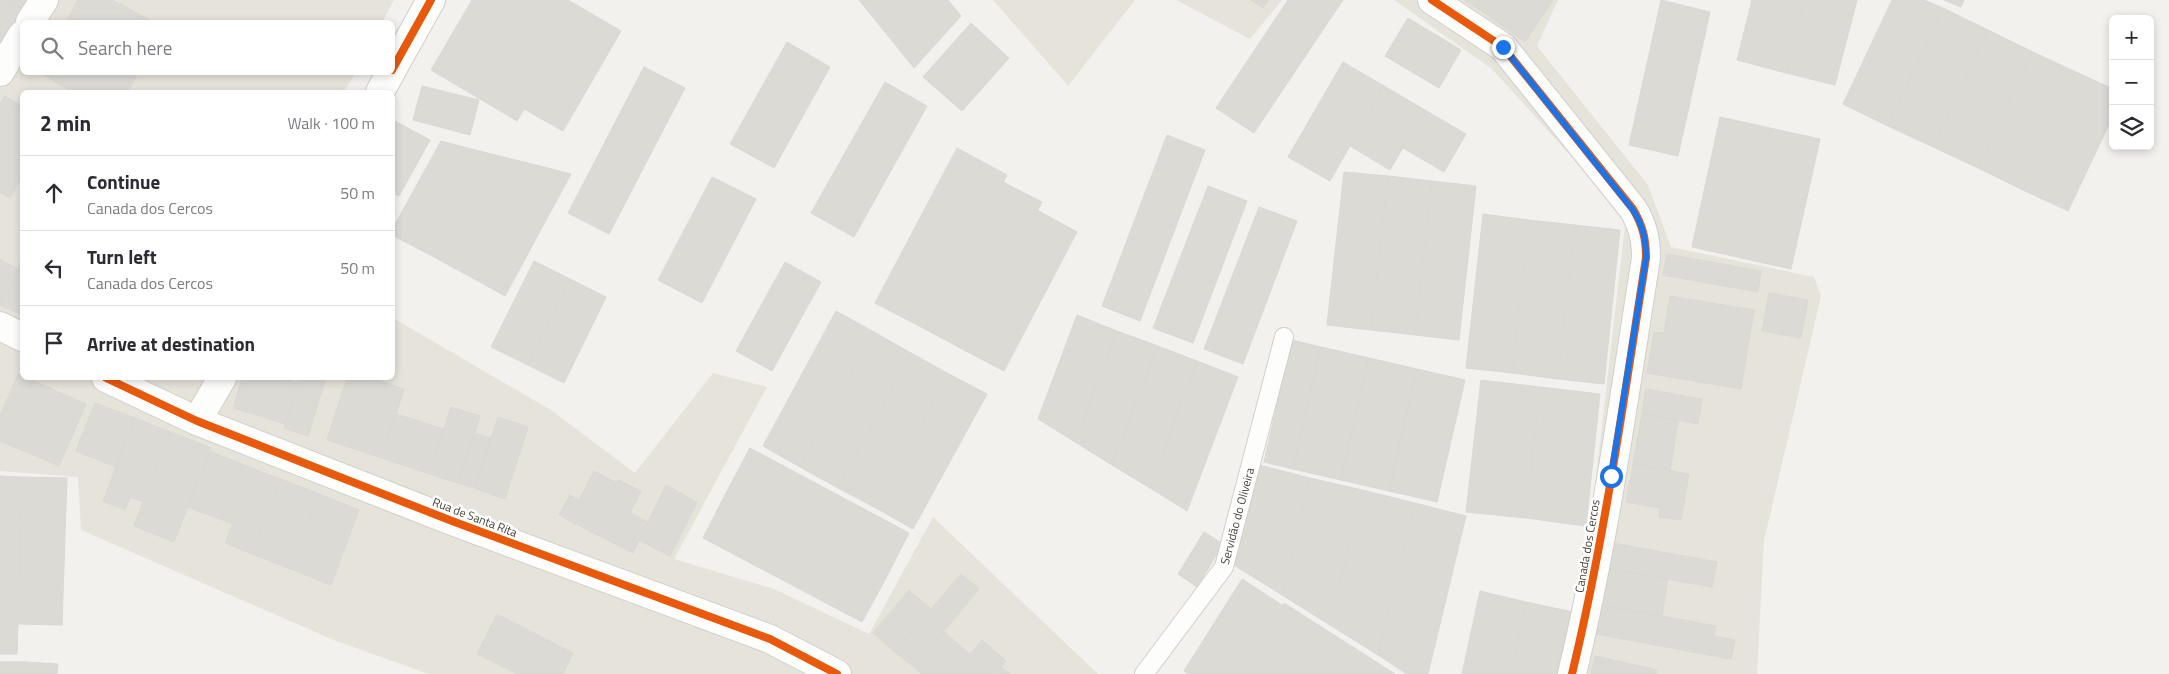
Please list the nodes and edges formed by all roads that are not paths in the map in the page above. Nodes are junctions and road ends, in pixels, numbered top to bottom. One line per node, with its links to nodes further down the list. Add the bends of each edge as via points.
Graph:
1 (44, 0): 4 (street)
2 (431, 0): 6 (street)
3 (1432, 0): 18 (street, Canada dos Cercos, via 1503,47 1633,210 1646,239 1646,258 1611,476 1587,612)
4 (31, 20)
5 (20, 38): 7 (street)
6 (395, 66)
7 (0, 72)
8 (390, 75): 9 (street)
9 (381, 90)
10 (0, 326): 11 (street)
11 (20, 336)
12 (1284, 337): 17 (lane, Servidão do Oliveira, via 1224,567)
13 (110, 380): 15 (street, Rua de Santa Rita)
14 (221, 380): 15 (street)
15 (197, 421): 16 (street, Rua de Santa Rita, via 452,521 770,639)
16 (837, 674)
17 (1144, 674)
18 (1572, 674)

